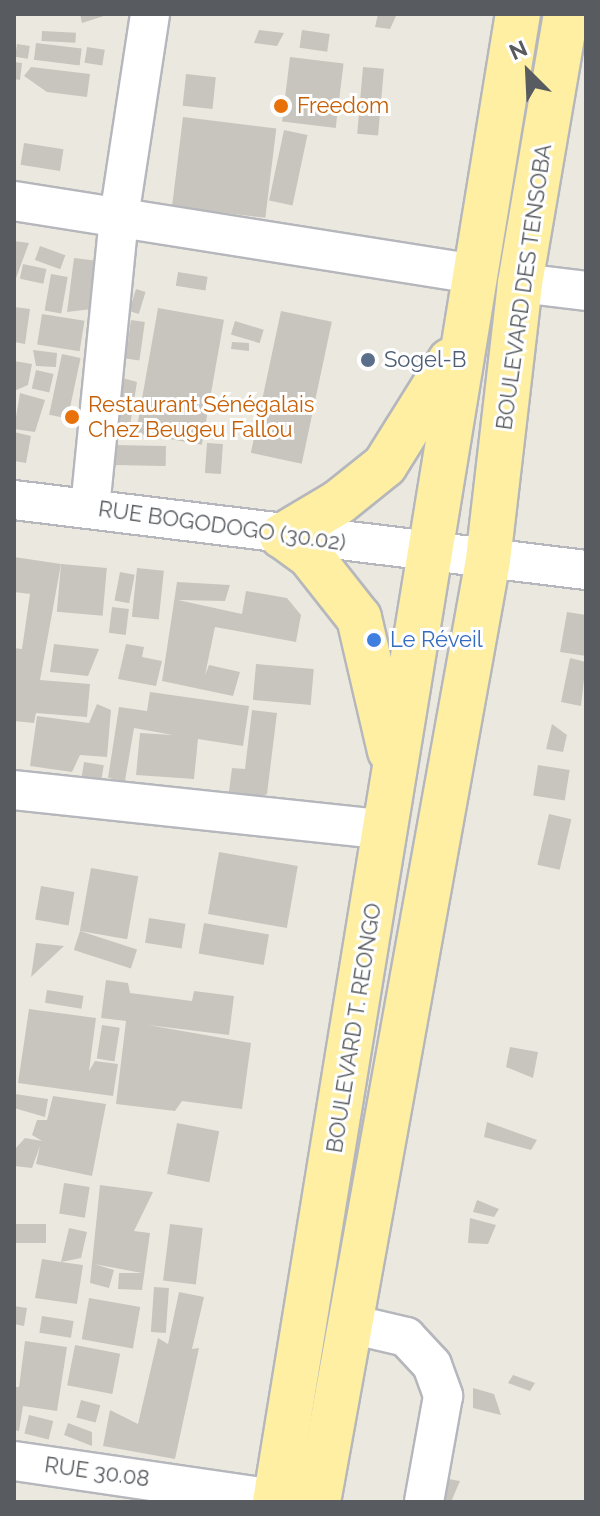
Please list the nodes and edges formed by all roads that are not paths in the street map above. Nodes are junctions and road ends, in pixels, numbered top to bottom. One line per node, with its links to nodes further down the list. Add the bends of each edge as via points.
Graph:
1 (150, 14): 5 (street)
2 (518, 14): 6 (main road)
3 (566, 14): 7 (main road, BOULEVARD DES TENSOBA)
4 (14, 201): 5 (street)
5 (119, 217): 6 (street); 11 (street)
6 (474, 274): 9 (main road)
7 (520, 283): 8 (street); 14 (main road, BOULEVARD DES TENSOBA)
8 (586, 291)
9 (460, 343): 12 (main road, via 385,465 349,496); 13 (main road)
10 (14, 500): 11 (street, RUE BOGODOGO (30.02))
11 (90, 508): 12 (street, RUE BOGODOGO (30.02))
12 (282, 536): 13 (street, RUE BOGODOGO (30.02)); 16 (main road, via 317,564 359,618)
13 (431, 554): 14 (street, RUE BOGODOGO (30.02)); 16 (main road, BOULEVARD T. REONGO)
14 (488, 560): 15 (street, RUE BOGODOGO (30.02)); 19 (main road, BOULEVARD T. REONGO)
15 (586, 570)
16 (395, 776): 18 (main road, BOULEVARD T. REONGO)
17 (15, 794): 18 (street)
18 (386, 830): 21 (main road, BOULEVARD T. REONGO)
19 (351, 1324): 21 (main road, BOULEVARD T. REONGO); 22 (street, via 406,1337 432,1365 443,1396)
20 (14, 1461): 21 (street, RUE 30.08)
21 (291, 1501)
22 (424, 1502)

